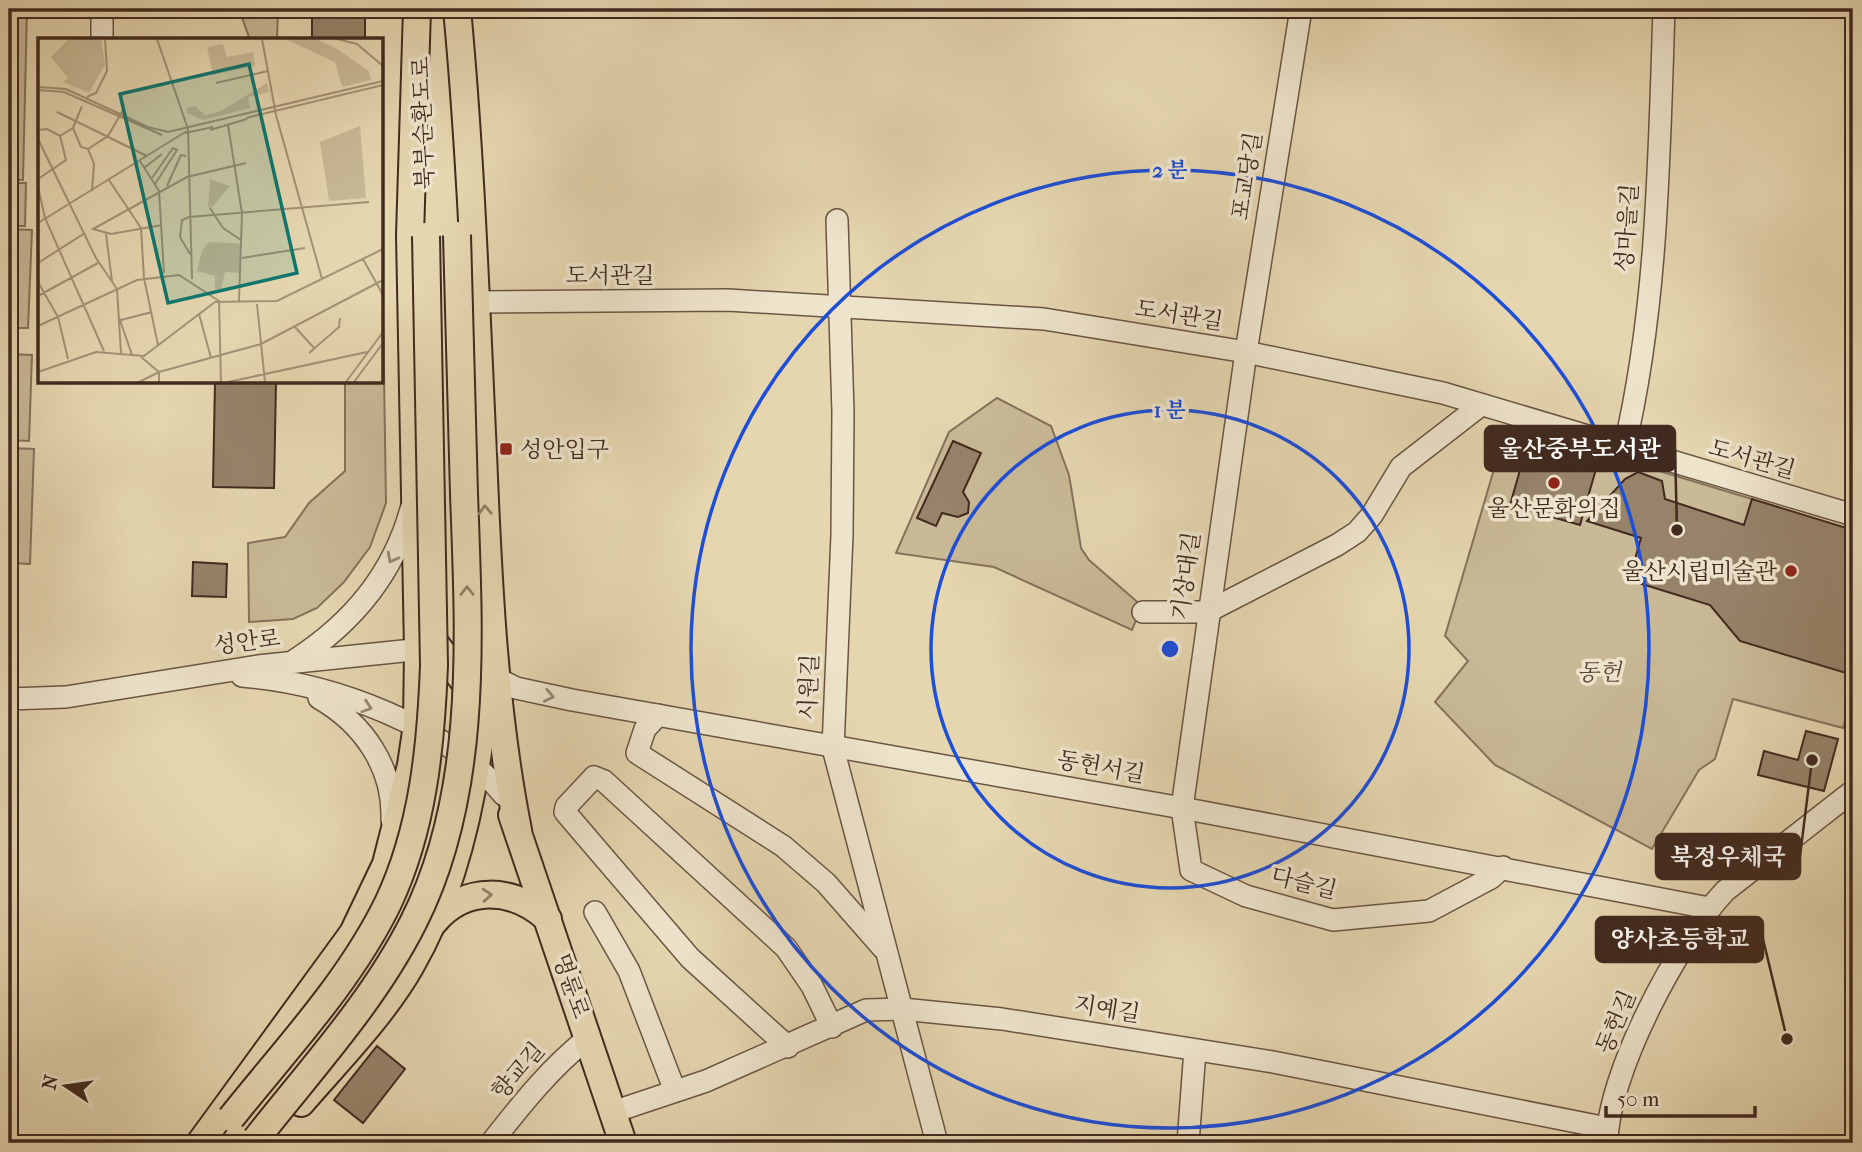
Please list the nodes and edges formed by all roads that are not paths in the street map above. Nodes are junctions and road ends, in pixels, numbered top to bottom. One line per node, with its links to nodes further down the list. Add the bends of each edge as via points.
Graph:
1 (102, 9): 6 (street)
2 (419, 9): 13 (main road, via 410,235); 45 (main road, 북부순환도로, bridge, via 434,665 428,757 402,869 366,942 339,983)
3 (456, 9): 8 (main road, via 467,111); 47 (main road, 북부순환도로, one-way to 3, bridge, via 365,1002 416,919 431,880 458,774 467,590)
4 (1301, 9): 10 (street, 포교당길)
5 (1664, 9): 12 (street, 성마을길, via 1654,230 1637,395)
6 (102, 38)
7 (837, 220): 9 (street, 시원길)
8 (476, 302): 9 (street, 도서관길, via 728,300); 15 (main road, one-way to 8)
9 (839, 308): 10 (street, 도서관길, via 1044,319); 25 (street, 시원길, via 842,535)
10 (1245, 352): 11 (street, 도서관길); 17 (street, 기상대길)
11 (1481, 405): 12 (street, 도서관길); 17 (street, via 1401,467 1357,532)
12 (1625, 449): 14 (street, 도서관길)
13 (415, 494): 18 (main road, via 418,606); 19 (street, one-way to 19, via 399,544 371,592 329,637)
14 (1853, 515)
15 (489, 603): 18 (street, via 481,626 469,638 456,646); 20 (main road)
16 (1143, 612): 17 (street)
17 (1207, 612): 29 (street, 기상대길)
18 (427, 648): 19 (street, 성안로); 20 (street, 성안로, via 455,653); 22 (main road, via 464,680); 24 (main road)
19 (287, 672): 21 (street, 성안로, via 205,674 66,697); 24 (street, one-way to 24, via 325,692); 31 (street, via 346,717 373,748 389,783 392,805)
20 (492, 677): 22 (main road); 23 (street, 동헌서길, one-way to 23, via 534,692)
21 (9, 699)
22 (493, 714): 26 (main road); 28 (main road); 30 (main road)
23 (658, 715): 25 (street, 동헌서길); 37 (street, via 645,729 637,753 783,846 826,883)
24 (417, 725): 26 (street); 31 (main road, via 400,818)
25 (833, 748): 29 (street, 동헌서길); 37 (street, 시원길)
26 (476, 765): 28 (street); 36 (main road, via 453,861)
27 (1853, 791): 33 (street, 동헌길)
28 (504, 795): 30 (main road)
29 (1182, 808): 32 (street, 동헌서길); 32 (street, 다슬길, via 1191,870 1246,896 1333,920 1429,911)
30 (518, 830): 35 (main road, 명륜로)
31 (386, 864): 45 (main road, via 353,933)
32 (1503, 867): 33 (street, 동헌서길)
33 (1709, 908): 46 (street, 동헌길, via 1650,1003 1606,1118)
34 (595, 912): 43 (street, via 629,971)
35 (548, 919): 36 (main road, one-way to 35, via 457,902 487,894 524,901); 40 (main road, 명륜로)
36 (431, 926): 47 (main road, via 376,1015)
37 (887, 952): 38 (street, 시원길)
38 (902, 1009): 39 (street, 지예길, via 866,1010); 42 (street, 지예길, via 1002,1019); 52 (street, 시원길)
39 (832, 1027): 41 (street, 지예길); 41 (street, via 786,948 604,781 594,777 565,812 690,958)
40 (588, 1038): 44 (main road, 명륜로); 50 (street, 향교길, via 531,1092)
41 (788, 1047): 43 (street, 지예길)
42 (1195, 1050): 46 (street, 지예길); 53 (street)
43 (675, 1091): 44 (street, 지예길)
44 (612, 1112): 51 (main road, 명륜로)
45 (227, 1115): 48 (main road); 49 (main road)
46 (1607, 1135)
47 (258, 1142)
48 (200, 1143)
49 (210, 1143)
50 (491, 1143)
51 (623, 1143)
52 (937, 1143)
53 (1188, 1143)

